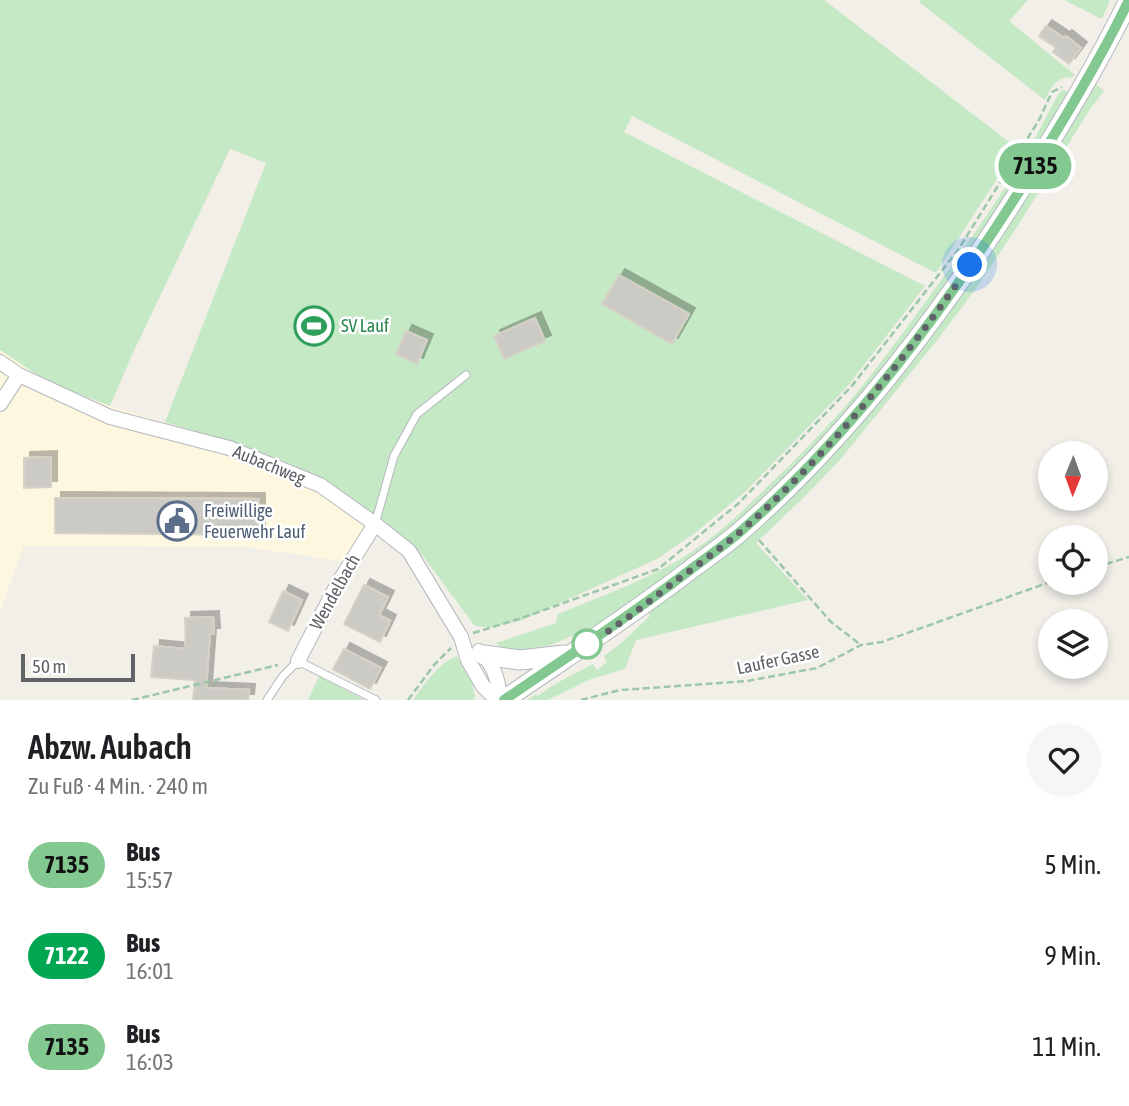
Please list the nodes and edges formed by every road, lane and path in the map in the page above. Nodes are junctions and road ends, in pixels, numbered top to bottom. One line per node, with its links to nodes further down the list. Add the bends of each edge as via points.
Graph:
1 (1129, 0): 2 (main road)
2 (1082, 90): 12 (path, via 1064,86 1052,92 1040,120 958,250 852,387 739,503 658,569); 14 (main road, via 955,287 846,425 740,532)
3 (0, 362): 4 (street, Aubachweg)
4 (19, 375): 6 (street); 7 (street, Aubachweg, via 110,417 229,448 320,485)
5 (466, 375): 7 (lane, via 416,414 394,456)
6 (0, 404)
7 (375, 524): 12 (street, Aubachweg, via 409,551); 16 (street, Wendelbach)
8 (759, 540): 13 (path, via 831,622)
9 (1129, 557): 10 (path)
10 (1108, 563)
11 (1038, 586): 13 (path, Laufer Gasse, via 882,642)
12 (461, 637): 15 (street, Aubachweg); 20 (path); 21 (street, Aubachweg, via 483,686)
13 (861, 645): 22 (path, Laufer Gasse, via 817,668 747,681 620,690)
14 (572, 654): 15 (main road, via 520,660); 21 (main road)
15 (484, 655): 21 (street, Aubachweg, via 497,676)
16 (298, 661): 17 (path); 18 (lane); 19 (lane)
17 (132, 700)
18 (267, 700)
19 (376, 700)
20 (408, 700)
21 (500, 700)
22 (581, 700)

